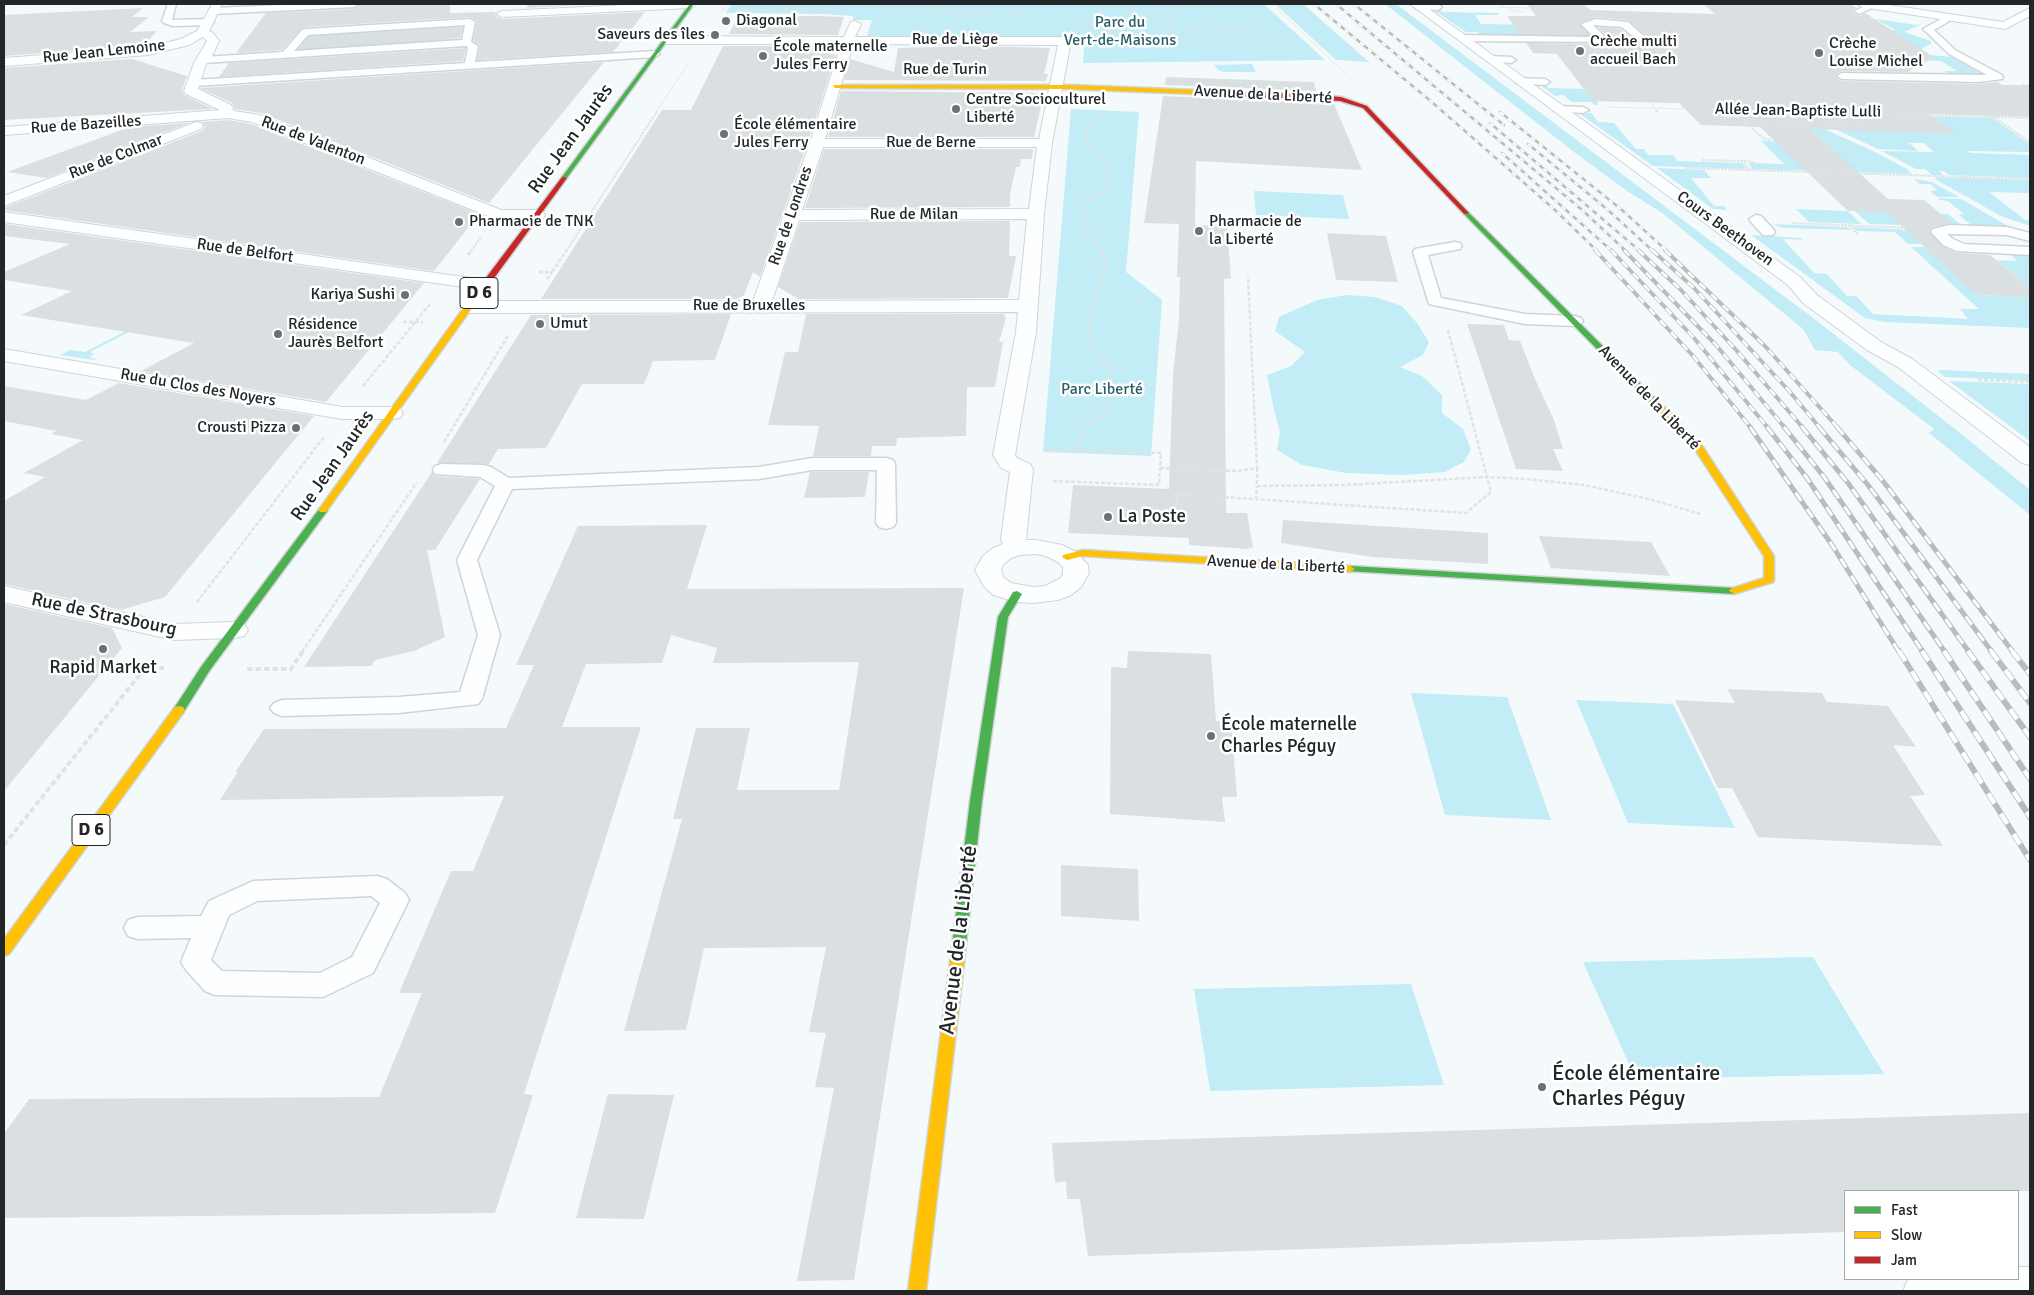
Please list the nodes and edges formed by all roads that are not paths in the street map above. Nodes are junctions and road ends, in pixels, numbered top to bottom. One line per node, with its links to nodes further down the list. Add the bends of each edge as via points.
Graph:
1 (172, 4): 12 (lane, via 167,20)
2 (354, 4): 7 (lane)
3 (692, 4): 9 (street); 14 (street, Rue Jean Jaurès / D 6)
4 (1417, 5): 5 (lane); 13 (street, Cours Beethoven)
5 (1438, 7)
6 (1864, 7): 10 (street)
7 (215, 8): 12 (street)
8 (2030, 11): 10 (street, via 2005,26)
9 (502, 14)
10 (1948, 18): 25 (lane, via 1928,28 1952,52 1998,77)
11 (855, 23): 15 (street, Rue de Londres)
12 (205, 28): 21 (street, via 213,41); 23 (street, Rue Jean Lemoine, via 185,42 148,51)
13 (1462, 38): 16 (lane); 20 (street, Cours Beethoven)
14 (665, 40): 15 (street, Rue de Liège); 18 (street, Rue Jean Jaurès / D 6)
15 (848, 40): 29 (street, Rue de Londres); 30 (street, Rue de Liège, via 1065,41)
16 (1605, 40): 16 (lane, via 1638,38 1622,23 1586,23 1598,38)
17 (466, 43): 19 (lane); 19 (lane, via 470,22 307,28); 24 (lane, via 474,46)
18 (655, 54): 24 (lane, via 592,52); 39 (street, Rue Jean Jaurès / D 6)
19 (286, 55): 21 (lane)
20 (1491, 59): 22 (lane); 26 (street, Cours Beethoven)
21 (204, 60): 28 (street)
22 (1511, 60)
23 (4, 62)
24 (470, 65): 28 (lane)
25 (1842, 76)
26 (1520, 81): 27 (lane); 31 (street, Cours Beethoven)
27 (1545, 82)
28 (194, 83): 33 (street, Rue de Valenton, via 191,91 226,108)
29 (835, 86): 30 (street, Rue de Turin); 35 (street, Rue de Londres)
30 (1054, 87): 36 (street); 51 (street, Avenue de la Liberté, via 1308,96 1342,99 1365,107)
31 (1558, 109): 32 (lane); 54 (street, Cours Beethoven, via 1798,283 1810,299 1861,337 1905,363)
32 (1583, 110)
33 (228, 114): 34 (street, Rue de Bazeilles); 37 (street, Rue de Colmar); 39 (street, Rue de Valenton, via 255,118 499,214)
34 (4, 131)
35 (817, 143): 36 (street, Rue de Berne); 40 (street, Rue de Londres)
36 (1045, 143): 38 (street)
37 (4, 201)
38 (1036, 214): 40 (street, Rue de Milan); 49 (street)
39 (537, 215): 47 (street, Rue Jean Jaurès / D 6)
40 (791, 215): 48 (street, Rue de Londres)
41 (4, 217): 47 (street, Rue de Belfort)
42 (1756, 219): 43 (lane)
43 (1768, 232)
44 (2030, 236): 46 (lane, via 2007,231 1939,231 1948,242 1962,248)
45 (1455, 246): 51 (lane, via 1420,252 1434,301 1525,319)
46 (2030, 251)
47 (485, 285): 50 (street, Rue Jean Jaurès / D 6)
48 (760, 305): 49 (street, Rue de Bruxelles); 50 (street, Rue de Bruxelles)
49 (1028, 306): 58 (street, via 1004,454 1009,463 1022,469 1014,539)
50 (469, 307): 53 (street, Rue Jean Jaurès / D 6)
51 (1575, 322): 59 (street, Avenue de la Liberté, via 1700,448 1769,556 1769,580 1732,592 1083,553)
52 (4, 355): 53 (street, Rue du Clos des Noyers, via 342,413)
53 (392, 413): 62 (street, Rue Jean Jaurès / D 6)
54 (2030, 458)
55 (442, 470): 56 (lane, via 484,471)
56 (505, 484): 57 (lane, via 759,473 812,464 886,464); 63 (lane, via 467,560 489,635 470,699 399,705)
57 (886, 523)
58 (1017, 548): 59 (street, via 1053,550); 61 (street, via 1002,553 992,561 988,570 992,580 1002,589)
59 (1068, 557): 61 (street, via 1075,564 1072,582 1048,594)
60 (4, 594): 62 (street, Rue de Strasbourg, via 174,632)
61 (1017, 594): 68 (street, Avenue de la Liberté, via 1003,617 976,801)
62 (234, 630): 66 (street, Rue Jean Jaurès / D 6)
63 (282, 708)
64 (209, 927): 64 (lane, via 219,908 253,891 377,886 395,900 363,964 323,985 215,983 196,962); 65 (lane)
65 (138, 928)
66 (4, 950)
67 (2030, 1288): 69 (street)
68 (917, 1291)
69 (1925, 1291)

